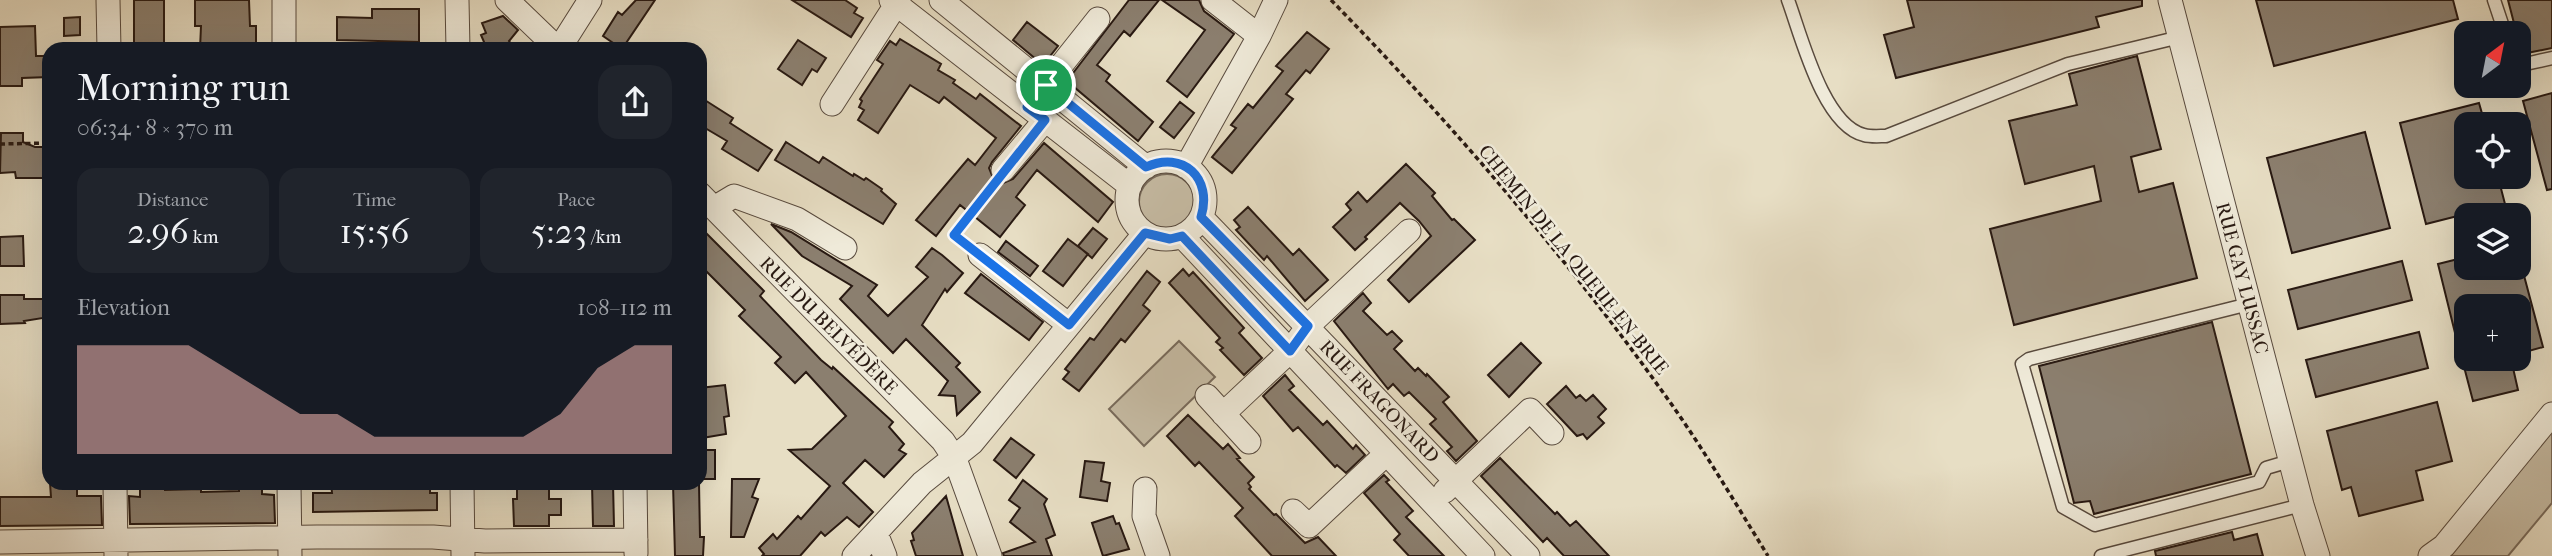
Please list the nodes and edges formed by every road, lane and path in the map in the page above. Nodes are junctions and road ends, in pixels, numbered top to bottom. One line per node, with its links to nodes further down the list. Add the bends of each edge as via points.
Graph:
1 (108, 0): 18 (street)
2 (284, 0): 19 (street)
3 (457, 0): 20 (street)
4 (508, 0): 21 (street)
5 (590, 0): 22 (street)
6 (940, 0): 25 (street)
7 (1213, 0): 16 (street)
8 (1276, 0): 16 (street)
9 (1331, 0): 74 (path, CHEMIN DE LA QUEUE-EN-BRIE, via 1404,75 1555,251 1663,392)
10 (1788, 0): 17 (lane, via 1825,97 1845,123 1863,135 1886,136 2068,64)
11 (2170, 0): 17 (street, RUE GAY LUSSAC)
12 (2494, 0): 15 (lane)
13 (896, 1): 26 (street); 27 (street)
14 (1098, 19): 25 (street)
15 (2501, 21)
16 (1259, 36): 31 (street)
17 (2180, 37): 41 (street, RUE GAY LUSSAC)
18 (109, 42)
19 (284, 42)
20 (458, 42)
21 (551, 42)
22 (563, 42)
23 (2552, 58): 24 (lane)
24 (2531, 63)
25 (1046, 85): 27 (street); 30 (street)
26 (832, 104)
27 (1036, 114): 32 (street); 33 (street)
28 (42, 143): 29 (path)
29 (0, 144)
30 (1146, 167): 31 (street, via 1166,161); 33 (street)
31 (1186, 167): 35 (street, via 1201,183 1205,206)
32 (1003, 170): 40 (path, via 954,235)
33 (1130, 186): 37 (street, via 1129,212)
34 (707, 201): 39 (street, via 734,196 797,219); 51 (street, RUE DU BELVÉDÈRE, via 943,441)
35 (1201, 217): 38 (street); 43 (street, RUE FRAGONARD)
36 (1409, 231): 43 (street)
37 (1145, 233): 38 (street, via 1170,239); 42 (street)
38 (1182, 236): 44 (street, RUE FRAGONARD)
39 (845, 248)
40 (980, 255): 42 (street)
41 (2249, 304): 52 (street, RUE GAY LUSSAC); 52 (lane, via 2021,364 2063,507 2095,525 2259,482 2266,468)
42 (1069, 325): 51 (street)
43 (1308, 326): 44 (street); 53 (street, RUE FRAGONARD)
44 (1290, 351): 46 (street); 50 (street, RUE FRAGONARD)
45 (1207, 396): 46 (street)
46 (1223, 414): 49 (street)
47 (2552, 414): 77 (street, via 2444,546)
48 (1552, 433): 53 (street, via 1530,410)
49 (1249, 442)
50 (1387, 454): 59 (street, RUE FRAGONARD); 61 (street, via 1310,526)
51 (955, 459): 62 (street, via 922,483); 70 (street, RUE DU BELVÉDÈRE)
52 (2290, 461): 60 (street, RUE GAY LUSSAC)
53 (1455, 480): 59 (street); 73 (street, RUE FRAGONARD)
54 (1145, 489): 71 (street, via 1144,516)
55 (115, 490): 64 (street)
56 (289, 490): 65 (street)
57 (462, 490): 66 (street)
58 (635, 490): 67 (street)
59 (1432, 502): 72 (street, RUE FRAGONARD)
60 (2302, 505): 75 (lane); 76 (street, RUE GAY LUSSAC)
61 (1293, 511)
62 (876, 533): 68 (street); 69 (street)
63 (0, 542): 64 (street)
64 (116, 547): 65 (street)
65 (290, 547): 66 (street)
66 (463, 548): 67 (street)
67 (636, 548)
68 (854, 556)
69 (884, 556)
70 (990, 556)
71 (1158, 556)
72 (1483, 556)
73 (1528, 556)
74 (1768, 556)
75 (2101, 556)
76 (2318, 556)
77 (2430, 556)

